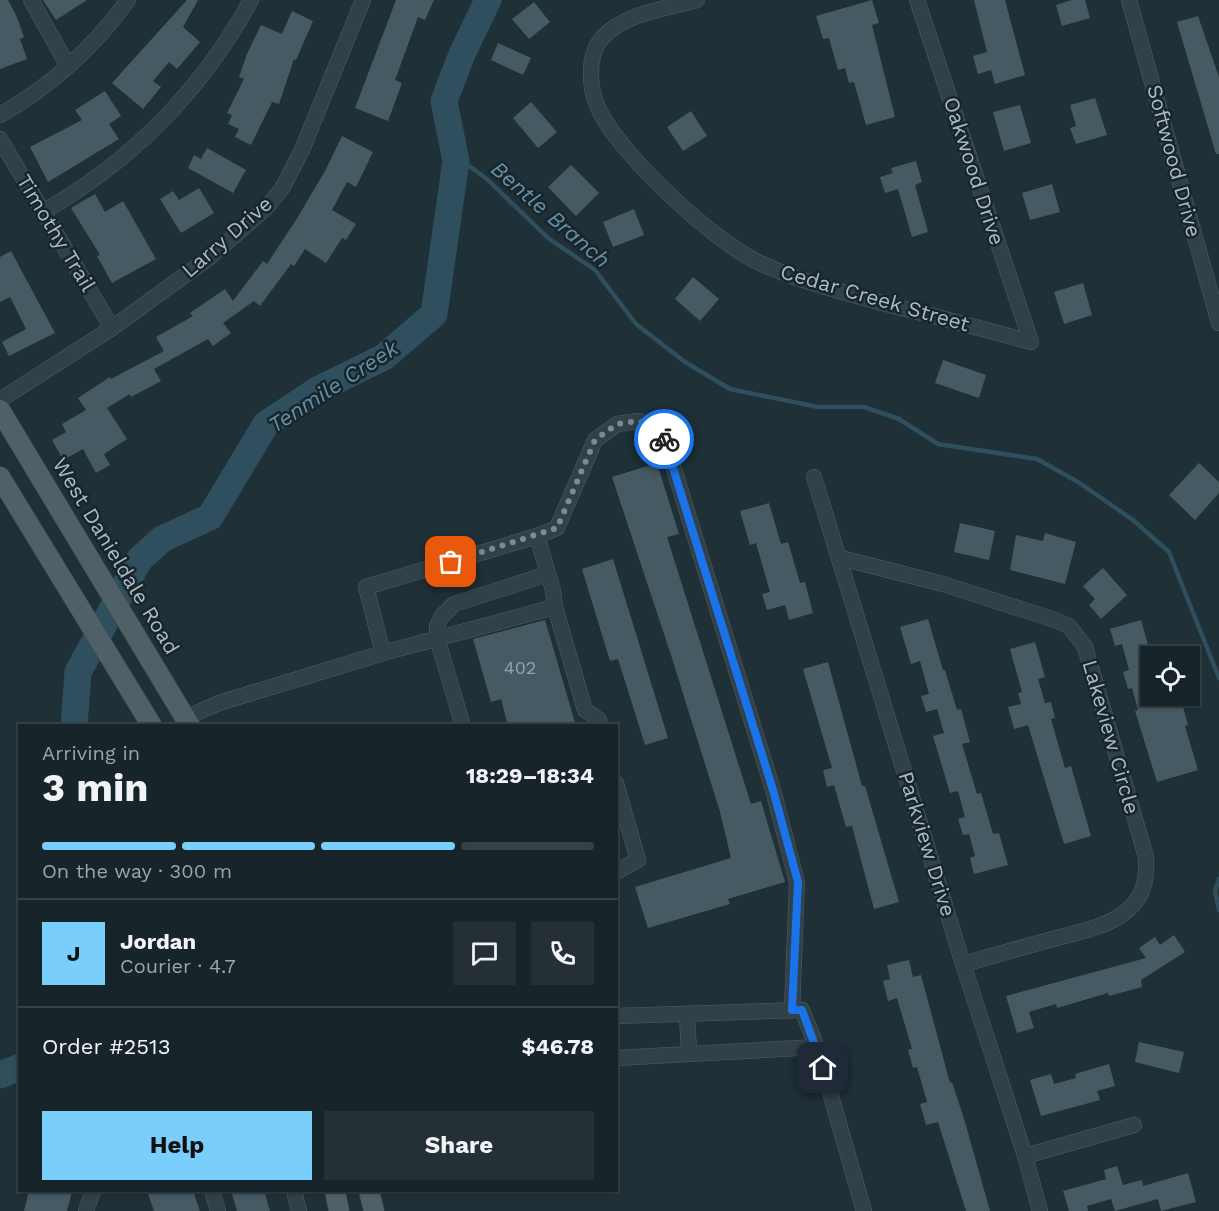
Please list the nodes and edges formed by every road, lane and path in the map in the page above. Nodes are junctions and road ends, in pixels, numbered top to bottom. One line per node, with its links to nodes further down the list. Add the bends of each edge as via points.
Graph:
1 (31, 0): 8 (street)
2 (128, 0): 8 (street, via 113,22)
3 (251, 0): 11 (street, via 203,75 167,117 119,161)
4 (363, 0): 13 (street, Larry Drive, via 324,100 283,187 266,208 210,256)
5 (697, 0): 14 (street, Cedar Creek Street, via 614,27 592,55 591,77 599,111 634,158 741,254 825,287)
6 (917, 0): 14 (street, Oakwood Drive)
7 (1129, 0): 12 (street, Softwood Drive)
8 (69, 66): 9 (street)
9 (0, 115)
10 (0, 139): 11 (street, Timothy Trail)
11 (44, 211): 13 (street, Timothy Trail)
12 (1219, 323)
13 (112, 328): 15 (street, Larry Drive)
14 (1031, 342)
15 (0, 400)
16 (0, 410): 25 (main road, West Danieldale Road)
17 (0, 477): 26 (main road)
18 (814, 477): 20 (street, Parkview Drive)
19 (537, 536): 21 (street); 24 (street, via 366,587); 32 (street, via 557,528 595,440 617,424 638,421 654,425 665,440 798,882)
20 (841, 558): 31 (street, Parkview Drive); 31 (street, Lakeview Circle, via 943,584 1055,620 1069,626 1085,647 1146,857 1144,887 1129,910 1100,925)
21 (548, 574): 22 (street); 23 (street, via 454,604 442,616)
22 (555, 607): 23 (street); 28 (street, via 585,710)
23 (437, 638): 24 (street); 27 (street)
24 (383, 653): 25 (street, via 219,704)
25 (187, 722)
26 (151, 724)
27 (462, 724)
28 (600, 724)
29 (618, 790): 30 (street, via 638,860)
30 (618, 871)
31 (963, 964): 39 (street, Parkview Drive)
32 (792, 1010): 33 (street); 35 (street, via 802,1010)
33 (687, 1015): 34 (street); 36 (street)
34 (618, 1016)
35 (817, 1047): 36 (street); 50 (street)
36 (689, 1052): 37 (street)
37 (618, 1058)
38 (1134, 1125): 39 (street)
39 (1025, 1156): 51 (street, Parkview Drive)
40 (93, 1192): 45 (street)
41 (212, 1192): 46 (street)
42 (294, 1192): 47 (street)
43 (335, 1192): 48 (main road)
44 (369, 1192): 49 (main road)
45 (86, 1211)
46 (218, 1211)
47 (299, 1211)
48 (339, 1211)
49 (374, 1211)
50 (864, 1211)
51 (1040, 1211)

